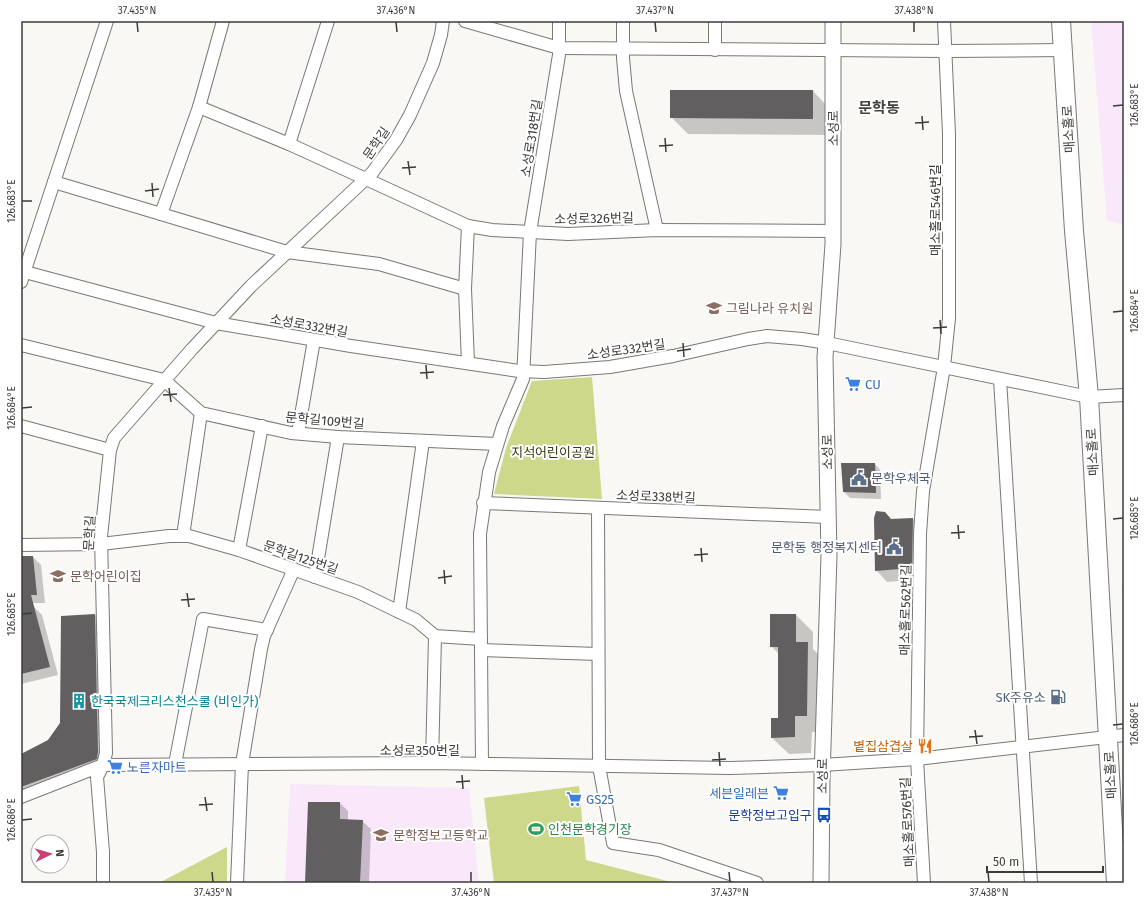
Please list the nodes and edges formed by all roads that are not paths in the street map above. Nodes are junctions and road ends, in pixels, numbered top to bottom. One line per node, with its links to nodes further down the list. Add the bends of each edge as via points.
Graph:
1 (107, 21): 21 (street)
2 (223, 21): 18 (street)
3 (328, 21): 19 (street)
4 (443, 21): 20 (street, 문학길, via 433,63 410,115 396,140)
5 (465, 21): 12 (street)
6 (559, 21): 12 (street, 소성로318번길)
7 (623, 21): 13 (street)
8 (715, 21): 14 (street)
9 (833, 21): 15 (street, 소성로)
10 (944, 21): 17 (street)
11 (1061, 21): 16 (main road, 매소홀로)
12 (559, 48): 13 (street); 26 (street, 소성로318번길)
13 (622, 49): 14 (street); 24 (street, via 626,91)
14 (715, 50): 15 (street)
15 (833, 50): 17 (street); 25 (street, 소성로)
16 (1063, 50): 17 (street); 40 (main road, 매소홀로, via 1074,231)
17 (946, 51): 35 (street, 매소홀로546번길, via 949,134 949,318)
18 (199, 107): 19 (street, 소성로326번길); 22 (street)
19 (289, 144): 20 (street, 소성로326번길)
20 (366, 179): 23 (street, 소성로326번길); 27 (street, 문학길)
21 (54, 182): 22 (street); 28 (street)
22 (161, 214): 27 (street)
23 (468, 226): 26 (street, 소성로326번길); 29 (street)
24 (657, 230): 25 (street, 소성로326번길); 26 (street, 소성로326번길, via 568,234)
25 (833, 231): 32 (street, 소성로)
26 (530, 232): 36 (street)
27 (287, 252): 29 (street, via 379,264); 30 (street, 문학길)
28 (23, 277): 30 (street, 소성로332번길)
29 (465, 289): 34 (street)
30 (216, 323): 31 (street, 소성로332번길); 38 (street, 문학길)
31 (314, 340): 34 (street, 소성로332번길); 44 (street)
32 (826, 343): 35 (street); 36 (street, 소성로332번길, via 767,336 610,367); 51 (street, 소성로)
33 (21, 346): 38 (street)
34 (468, 363): 36 (street, 소성로332번길)
35 (944, 367): 37 (street); 65 (street, 매소홀로562번길, via 923,491 920,534)
36 (524, 371): 47 (street)
37 (1000, 379): 40 (street); 64 (street)
38 (164, 380): 41 (street, 문학길109번길); 48 (street, 문학길, via 114,438)
39 (1124, 395): 40 (street)
40 (1089, 397): 63 (main road, 매소홀로)
41 (201, 413): 43 (street, 문학길109번길); 52 (street)
42 (21, 426): 48 (street)
43 (262, 426): 44 (street, 문학길109번길); 55 (street)
44 (298, 433): 45 (street, 문학길109번길)
45 (338, 437): 46 (street, 문학길109번길); 57 (street)
46 (423, 441): 47 (street, 문학길109번길); 58 (street)
47 (497, 444): 49 (street)
48 (110, 450): 53 (street, 문학길)
49 (484, 503): 50 (street, 소성로338번길); 61 (street, via 480,534)
50 (598, 508): 51 (street, 소성로338번길); 62 (street)
51 (828, 517): 71 (street, 소성로)
52 (183, 536): 53 (street, 문학길125번길); 55 (street, 문학길125번길)
53 (101, 544): 54 (street, 문학길125번길); 70 (street, 문학길, via 106,753)
54 (21, 545)
55 (238, 550): 56 (street, 문학길125번길)
56 (294, 569): 57 (street, 문학길125번길); 59 (street)
57 (315, 577): 58 (street, 문학길125번길, via 358,592)
58 (399, 612): 60 (street, 문학길125번길, via 416,620)
59 (267, 630): 67 (street, via 203,619); 68 (street, via 261,649)
60 (435, 636): 61 (street); 66 (street)
61 (481, 645): 62 (street); 69 (street)
62 (598, 654): 72 (street)
63 (1116, 735): 64 (street, 매소홀로576번길); 80 (main road, 매소홀로)
64 (1023, 747): 65 (street, 매소홀로576번길); 79 (street)
65 (917, 759): 71 (street, 매소홀로576번길); 78 (street, 매소홀로576번길)
66 (432, 763): 68 (street, 소성로350번길); 69 (street, 소성로350번길)
67 (175, 764): 68 (street, 소성로350번길); 70 (street, 소성로350번길)
68 (242, 764): 75 (street)
69 (482, 764): 72 (street, 소성로350번길)
70 (103, 765): 73 (street); 74 (street, 문학길, via 97,777)
71 (822, 765): 72 (street, 소성로350번길, via 730,768); 77 (street, 소성로)
72 (599, 766): 76 (street, via 613,843 659,850)
73 (21, 797)
74 (104, 883)
75 (237, 883)
76 (757, 883)
77 (821, 883)
78 (924, 883)
79 (1032, 883)
80 (1116, 883)

